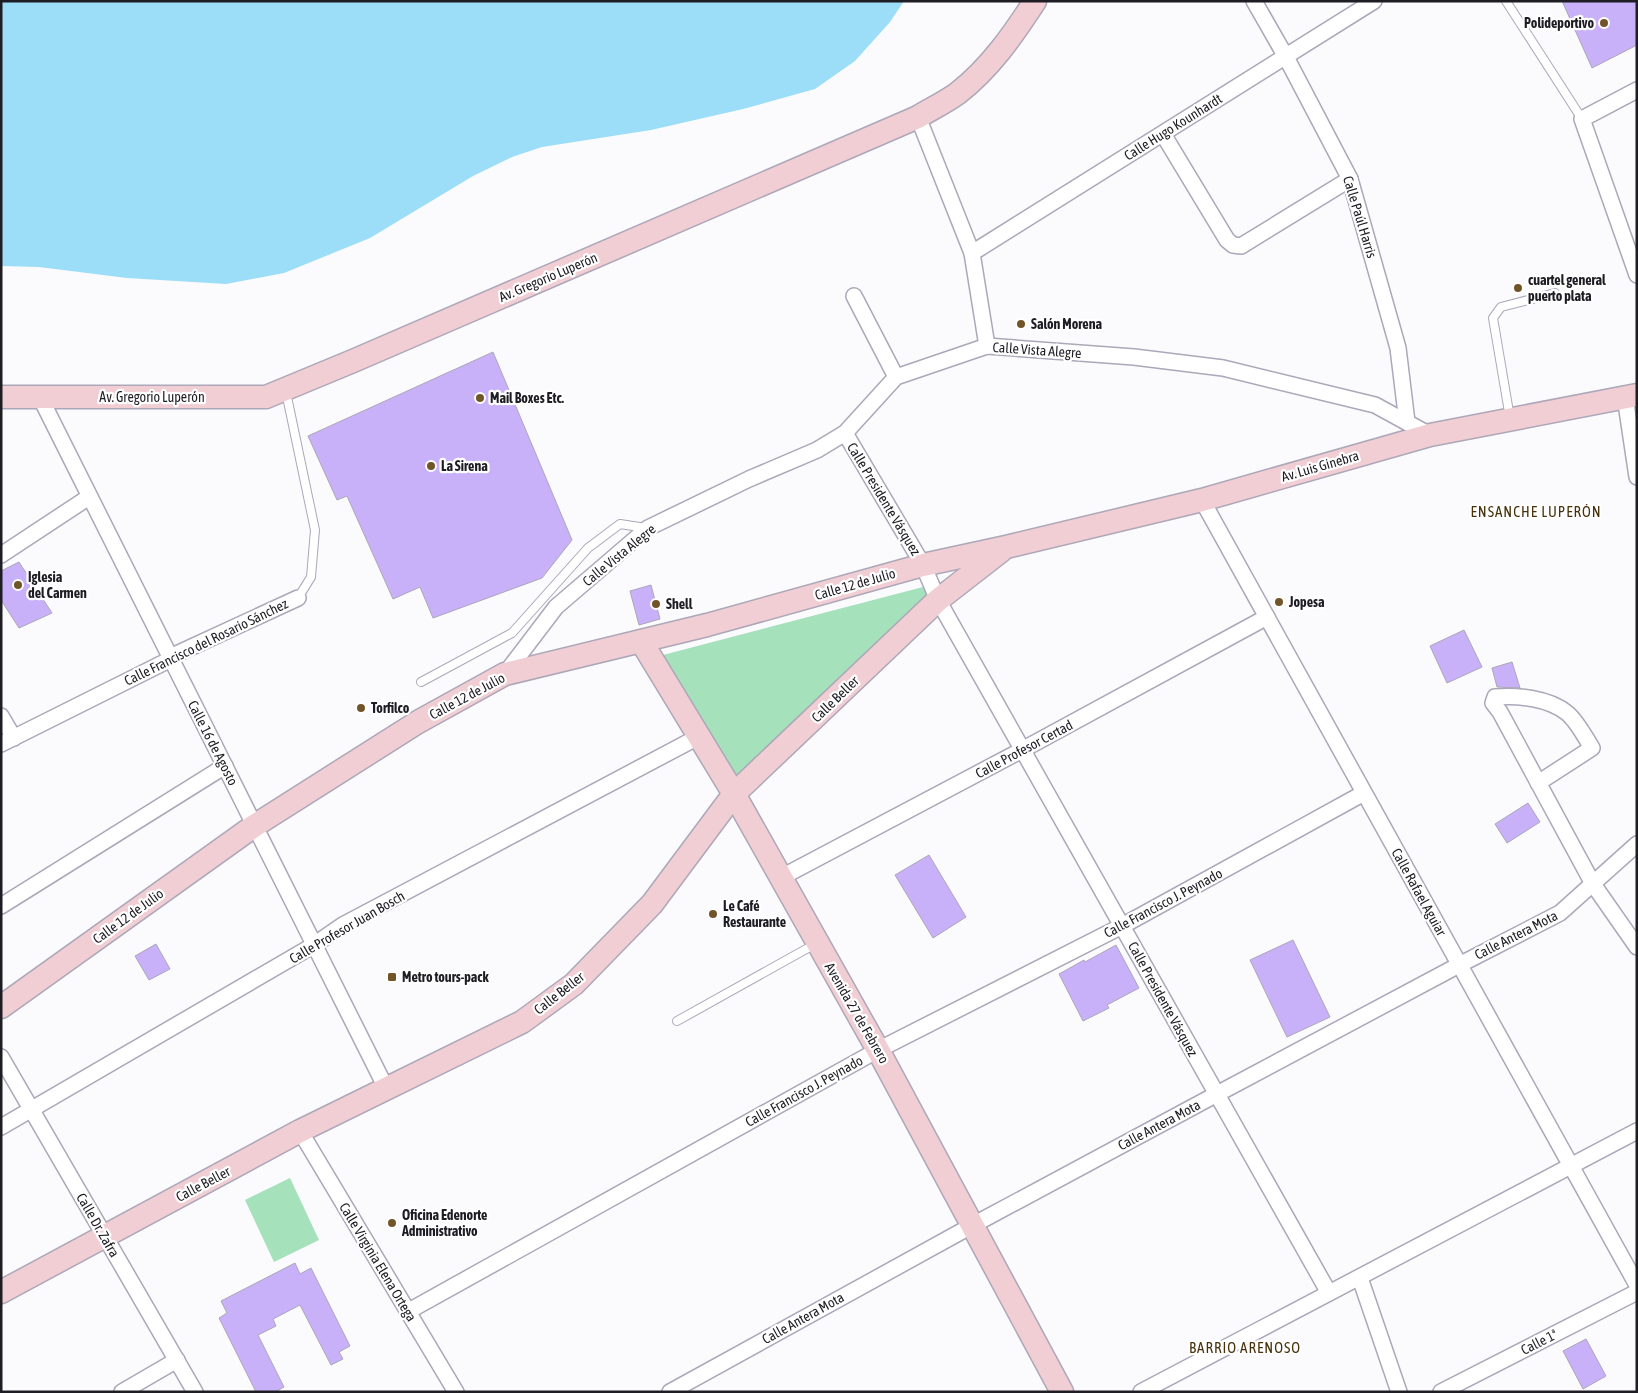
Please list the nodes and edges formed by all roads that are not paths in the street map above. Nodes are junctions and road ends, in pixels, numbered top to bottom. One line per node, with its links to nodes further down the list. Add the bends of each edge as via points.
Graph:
1 (1035, 1): 7 (street, Av. Gregorio Luperón, via 1014,35 984,71 957,94)
2 (1254, 1): 5 (street, Calle Paúl Harris)
3 (1374, 1): 5 (street, Calle Hugo Kounhardt)
4 (1506, 1): 8 (lane)
5 (1286, 57): 9 (street, Calle Hugo Kounhardt); 10 (street, Calle Paúl Harris)
6 (1637, 90): 8 (street)
7 (918, 117): 11 (street); 17 (street, Av. Gregorio Luperón)
8 (1582, 118): 12 (street)
9 (1163, 134): 10 (street, via 1232,245 1241,246); 11 (street, Calle Hugo Kounhardt)
10 (1350, 179): 22 (street, Calle Paúl Harris, via 1398,348)
11 (972, 253): 15 (street)
12 (1637, 275)
13 (1555, 293): 21 (lane, via 1501,307 1493,318)
14 (854, 296): 16 (street)
15 (987, 346): 16 (street, Calle Vista Alegre); 22 (street, Calle Vista Alegre, via 1134,357 1223,368 1375,405)
16 (896, 377): 23 (street, Calle Vista Alegre)
17 (286, 389): 20 (street, Av. Gregorio Luperón, via 266,397); 32 (lane, Calle Francisco del Rosario Sánchez, via 315,530 311,577)
18 (1631, 396): 21 (street, Av. Luis Ginebra); 25 (street)
19 (1, 397): 20 (street, Av. Gregorio Luperón)
20 (40, 397): 26 (street, Calle 16 de Agosto)
21 (1510, 420): 24 (street, Av. Luis Ginebra)
22 (1407, 422): 24 (street, Calle Vista Alegre)
23 (845, 433): 28 (street, Calle Vista Alegre, via 817,450); 31 (street, Calle Presidente Vásquez)
24 (1430, 435): 27 (street, Av. Luis Ginebra)
25 (1637, 476)
26 (89, 497): 30 (street); 36 (street, Calle 16 de Agosto)
27 (1202, 500): 29 (street, Av. Luis Ginebra); 34 (street, Calle Rafael Aguiar)
28 (648, 528): 37 (street, Calle Vista Alegre, via 556,607); 38 (lane, via 620,524 588,548 512,633)
29 (1006, 547): 31 (street, Calle 12 de Julio); 33 (street, Calle Beller)
30 (1, 555)
31 (923, 565): 33 (street, Calle Presidente Vásquez); 35 (street, Calle 12 de Julio, via 708,625)
32 (298, 598): 36 (street, Calle Francisco del Rosario Sánchez)
33 (938, 600): 42 (street, Calle Presidente Vásquez); 46 (street, Calle Beller)
34 (1267, 617): 42 (street, Calle Profesor Certad); 45 (street, Calle Rafael Aguiar)
35 (641, 640): 37 (street, Calle 12 de Julio); 40 (street, Avenida 27 de Febrero)
36 (170, 658): 41 (street, Calle Francisco del Rosario Sánchez); 43 (street, Calle 16 de Agosto)
37 (505, 674): 47 (street, Calle 12 de Julio, via 418,722)
38 (420, 682)
39 (1, 716): 41 (street)
40 (698, 737): 46 (street, Avenida 27 de Febrero); 54 (street, Calle Profesor Juan Bosch, via 343,925)
41 (7, 741)
42 (1022, 750): 49 (street, Calle Profesor Certad); 52 (street, Calle Presidente Vásquez)
43 (225, 766): 47 (street, Calle 16 de Agosto); 51 (street)
44 (1538, 783): 44 (street, via 1592,748 1567,713 1556,706 1528,697 1495,697 1494,703); 50 (street)
45 (1364, 793): 52 (street, Calle Francisco J. Peynado); 56 (street, Calle Rafael Aguiar)
46 (734, 794): 49 (street, Avenida 27 de Febrero); 61 (street, Calle Beller, via 652,904 574,984 522,1022)
47 (254, 826): 54 (street, Calle 16 de Agosto); 57 (street, Calle 12 de Julio)
48 (1637, 844): 50 (street, Calle Antera Mota)
49 (780, 878): 53 (street, Avenida 27 de Febrero)
50 (1593, 884): 55 (street); 56 (street, Calle Antera Mota, via 1560,913)
51 (1, 906)
52 (1122, 926): 59 (street, Calle Francisco J. Peynado); 62 (street, Calle Presidente Vásquez)
53 (817, 943): 58 (lane); 59 (street, Avenida 27 de Febrero)
54 (314, 945): 61 (street, Calle 16 de Agosto); 63 (street, Calle Profesor Juan Bosch)
55 (1637, 947)
56 (1459, 964): 62 (street, Calle Antera Mota); 67 (street, Calle Rafael Aguiar)
57 (1, 1007)
58 (677, 1021)
59 (878, 1050): 68 (street, Avenida 27 de Febrero); 75 (street, Calle Francisco J. Peynado)
60 (1, 1058): 63 (street, Calle Dr. Zafra)
61 (387, 1090): 65 (street, Calle Beller)
62 (1216, 1094): 68 (street, Calle Antera Mota); 74 (street, Calle Presidente Vásquez)
63 (31, 1109): 64 (street, Calle Profesor Juan Bosch); 69 (street, Calle Dr. Zafra)
64 (1, 1127)
65 (300, 1131): 69 (street, Calle Beller); 75 (street, Calle Virginia Elena Ortega)
66 (1637, 1131): 67 (street)
67 (1571, 1166): 70 (street); 71 (street, Calle Rafael Aguiar)
68 (973, 1225): 80 (street, Calle Antera Mota); 81 (street, Avenida 27 de Febrero)
69 (105, 1237): 72 (street, Calle Beller); 76 (street, Calle Dr. Zafra)
70 (1360, 1278): 74 (street); 83 (street)
71 (1637, 1285)
72 (1, 1292)
73 (1637, 1292): 84 (street, Calle 1ª)
74 (1329, 1293): 82 (street)
75 (407, 1312): 79 (street, Calle Virginia Elena Ortega)
76 (177, 1360): 77 (street); 78 (street, Calle Dr. Zafra)
77 (122, 1392)
78 (195, 1392)
79 (456, 1392)
80 (670, 1392)
81 (1062, 1392)
82 (1141, 1392)
83 (1399, 1392)
84 (1440, 1392)

